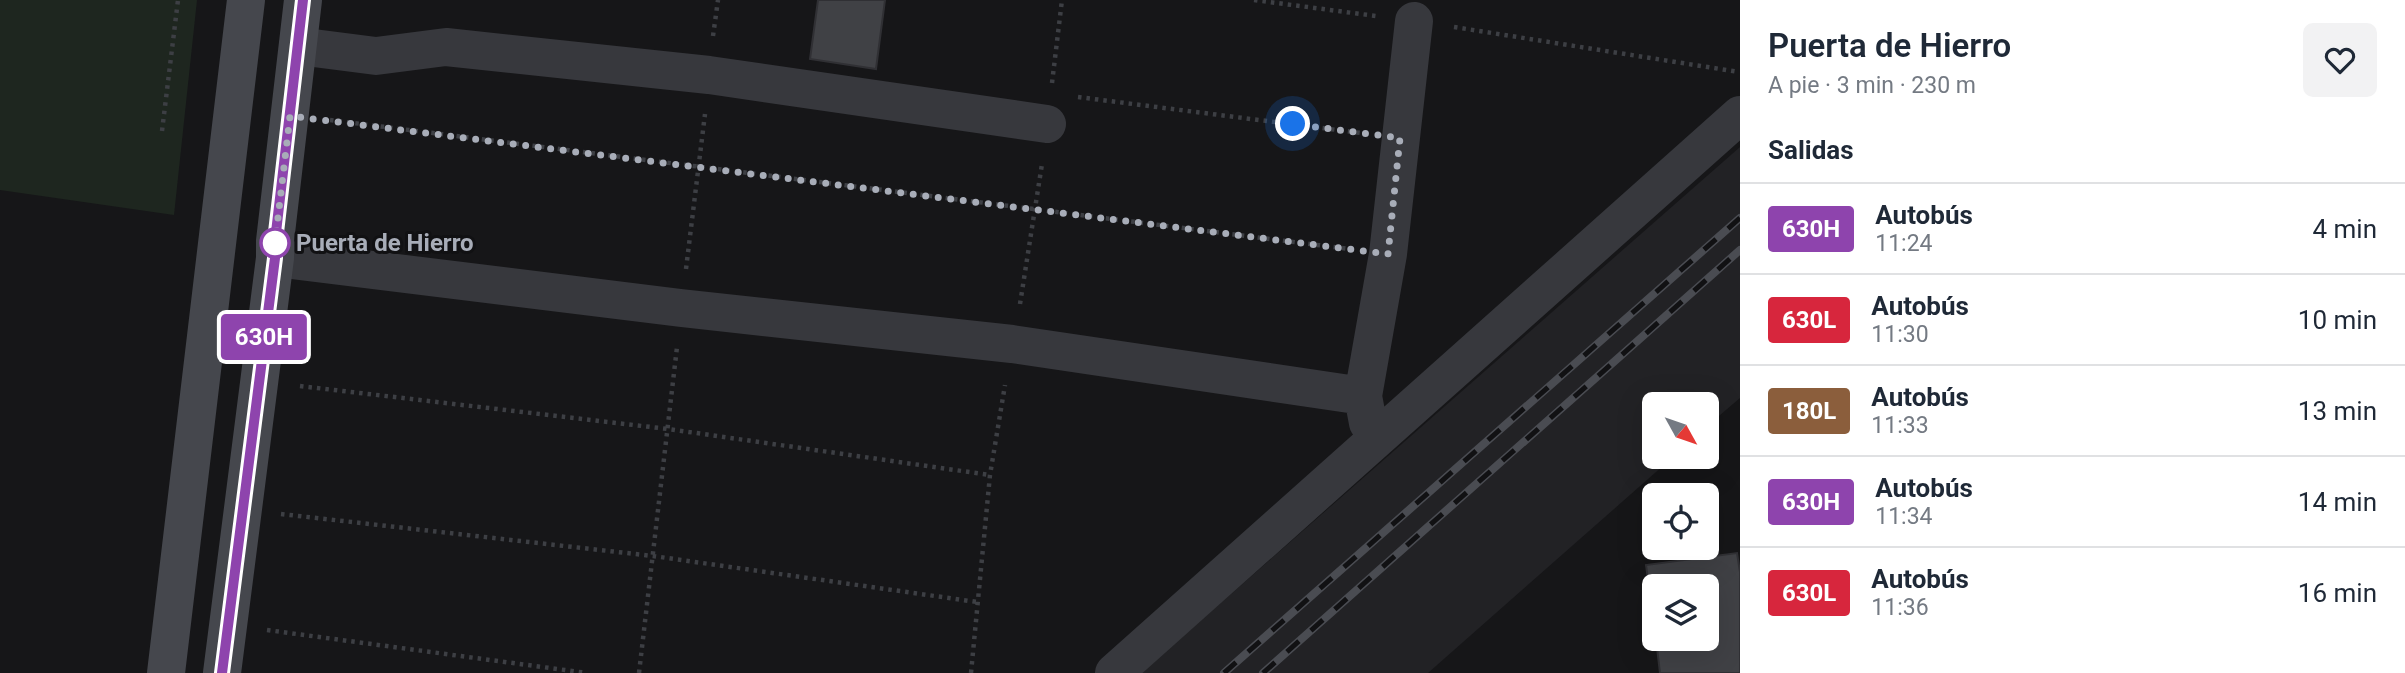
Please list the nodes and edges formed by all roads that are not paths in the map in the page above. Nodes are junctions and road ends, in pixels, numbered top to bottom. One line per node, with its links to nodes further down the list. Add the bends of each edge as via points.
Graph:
1 (246, 0): 10 (main road)
2 (303, 0): 4 (main road)
3 (1414, 21): 8 (street, via 1388,254)
4 (298, 46): 6 (street, via 376,56 446,47 709,75); 7 (main road)
5 (1740, 115): 9 (street)
6 (1047, 124)
7 (275, 258): 8 (street, via 1012,344); 11 (main road)
8 (1363, 396): 9 (street)
9 (1375, 441): 12 (street)
10 (166, 673)
11 (222, 673)
12 (1114, 673)

